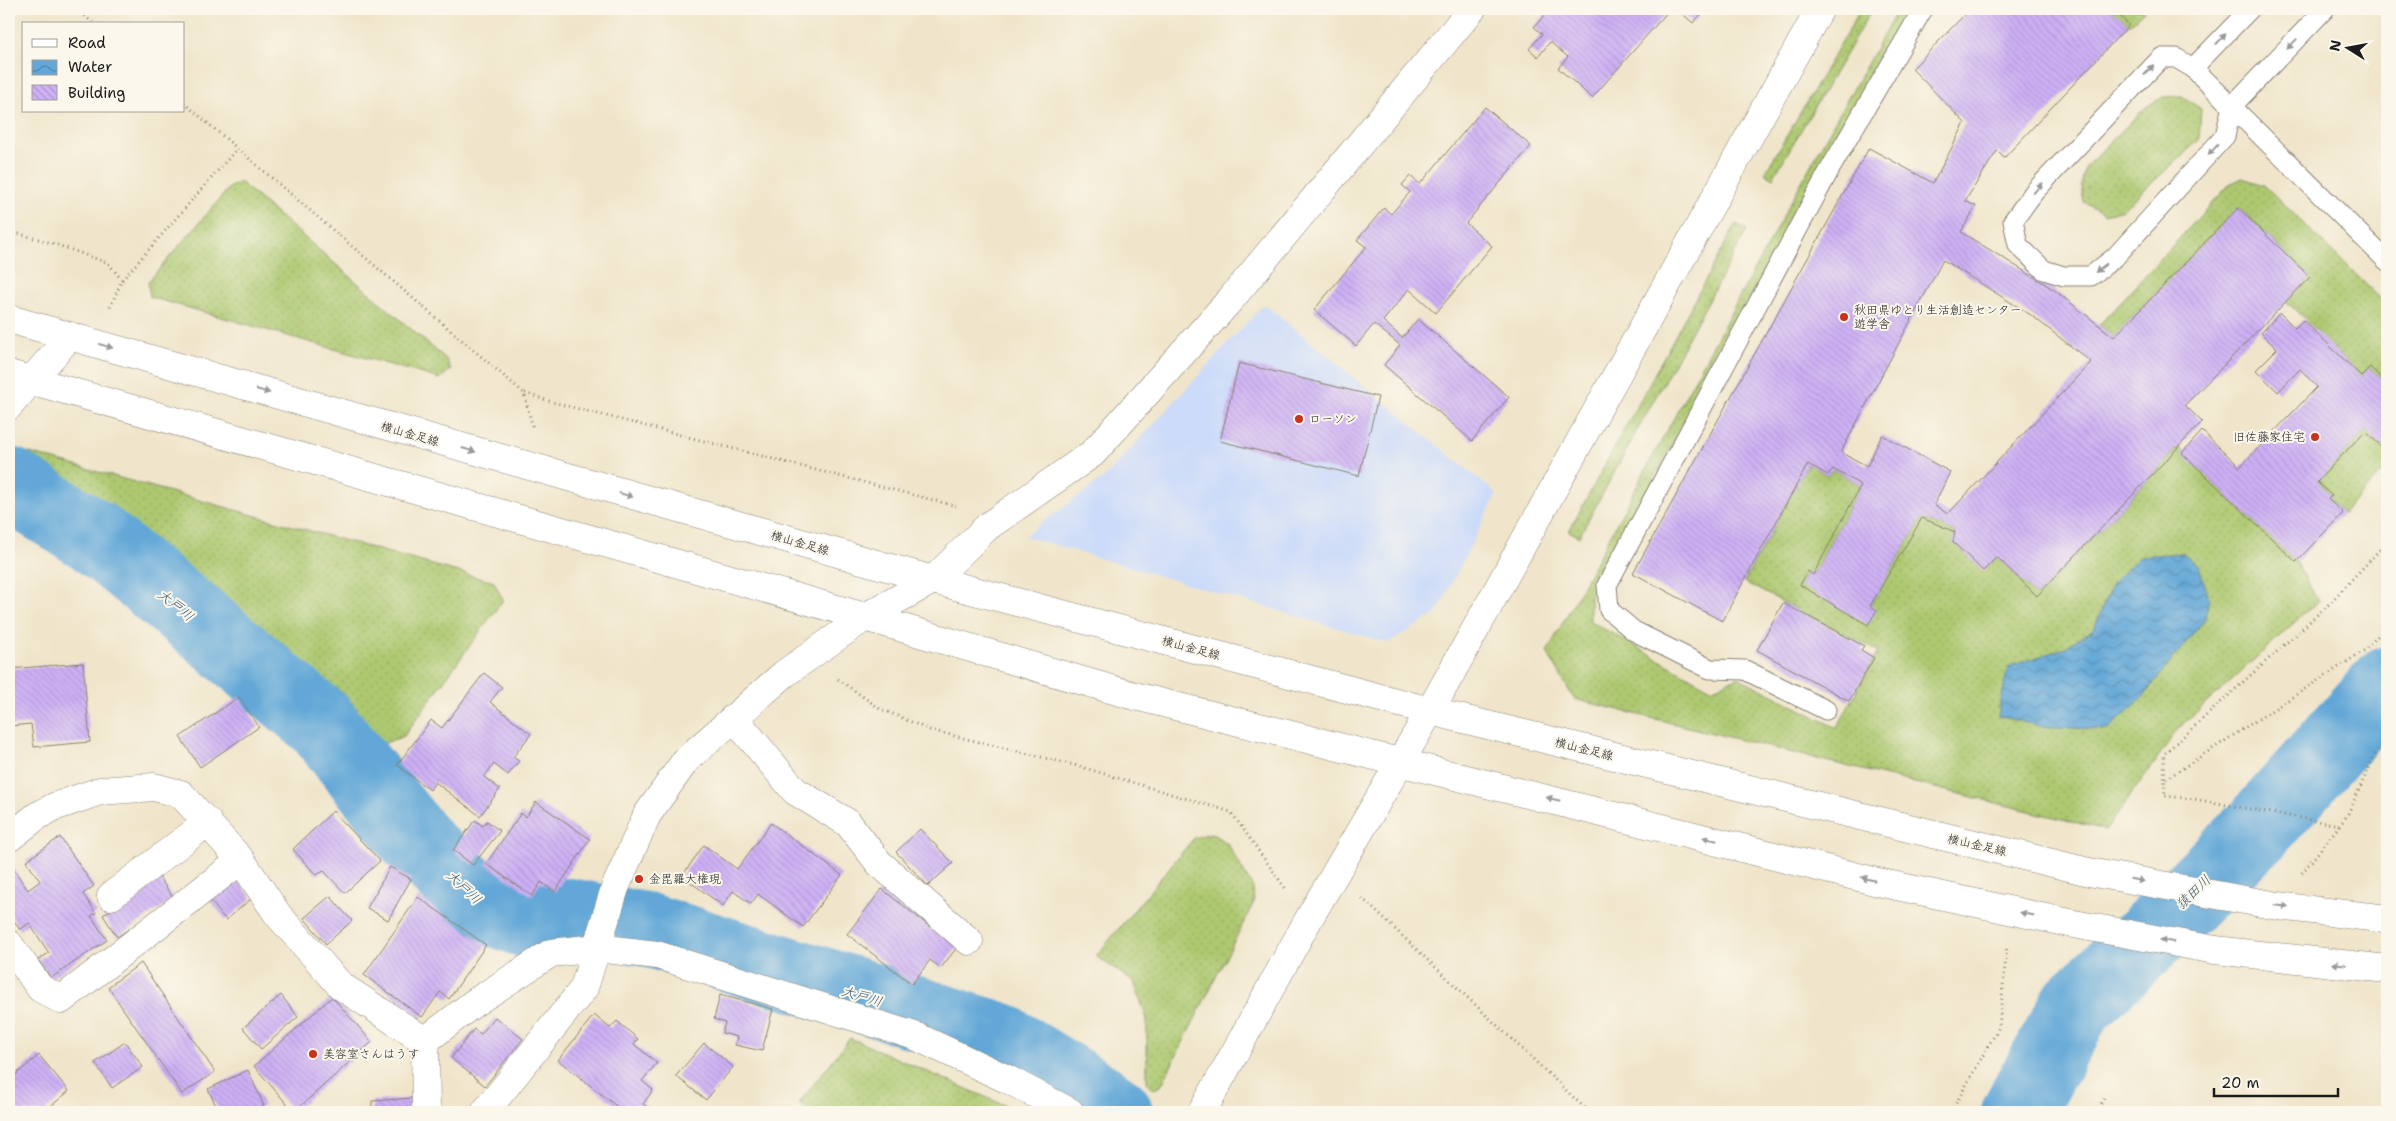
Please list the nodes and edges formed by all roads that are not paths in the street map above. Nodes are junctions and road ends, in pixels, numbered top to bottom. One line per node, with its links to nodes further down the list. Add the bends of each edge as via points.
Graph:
1 (1472, 9): 13 (street, via 1232,298 1093,453 987,527)
2 (1820, 9): 16 (street)
3 (1922, 9): 15 (lane, via 1830,169 1607,585 1609,610 1634,631 1710,669 1745,670)
4 (2250, 9): 6 (lane, one-way to 4)
5 (2325, 9): 7 (lane, one-way to 7)
6 (2193, 68): 7 (lane); 7 (lane, one-way to 6, via 2225,136 2115,257 2091,276 2064,276 2044,270 2018,245 2013,221 2034,192 2161,58 2176,58)
7 (2232, 106): 8 (lane)
8 (2387, 261)
9 (9, 320): 10 (street, 横山金足線)
10 (70, 336): 11 (street); 13 (street, 横山金足線, one-way to 13)
11 (20, 377): 12 (street); 14 (street)
12 (9, 406)
13 (933, 580): 14 (street); 16 (street, 横山金足線)
14 (865, 616): 17 (street, via 806,658); 18 (street, via 1131,694)
15 (1826, 710)
16 (1430, 711): 18 (street); 23 (street, 横山金足線, one-way to 23, via 2089,872 2278,906)
17 (734, 718): 24 (street, via 795,791 848,823 879,863); 26 (street, via 686,760 647,815 615,888)
18 (1402, 761): 27 (street, one-way to 18, via 2215,950 2074,924 1878,882); 32 (street)
19 (208, 822): 20 (street, via 182,794 154,787 100,791 54,807); 21 (street); 22 (street)
20 (9, 838)
21 (241, 860): 25 (street, via 61,1000 40,988); 28 (street, via 278,915 341,986)
22 (111, 896)
23 (2387, 919)
24 (969, 941)
25 (9, 944)
26 (598, 946): 28 (street, via 551,953); 30 (street, via 584,988); 31 (street, via 656,956 915,1036)
27 (2387, 969)
28 (425, 1041): 29 (street)
29 (426, 1112)
30 (485, 1112)
31 (1070, 1112)
32 (1202, 1112)

